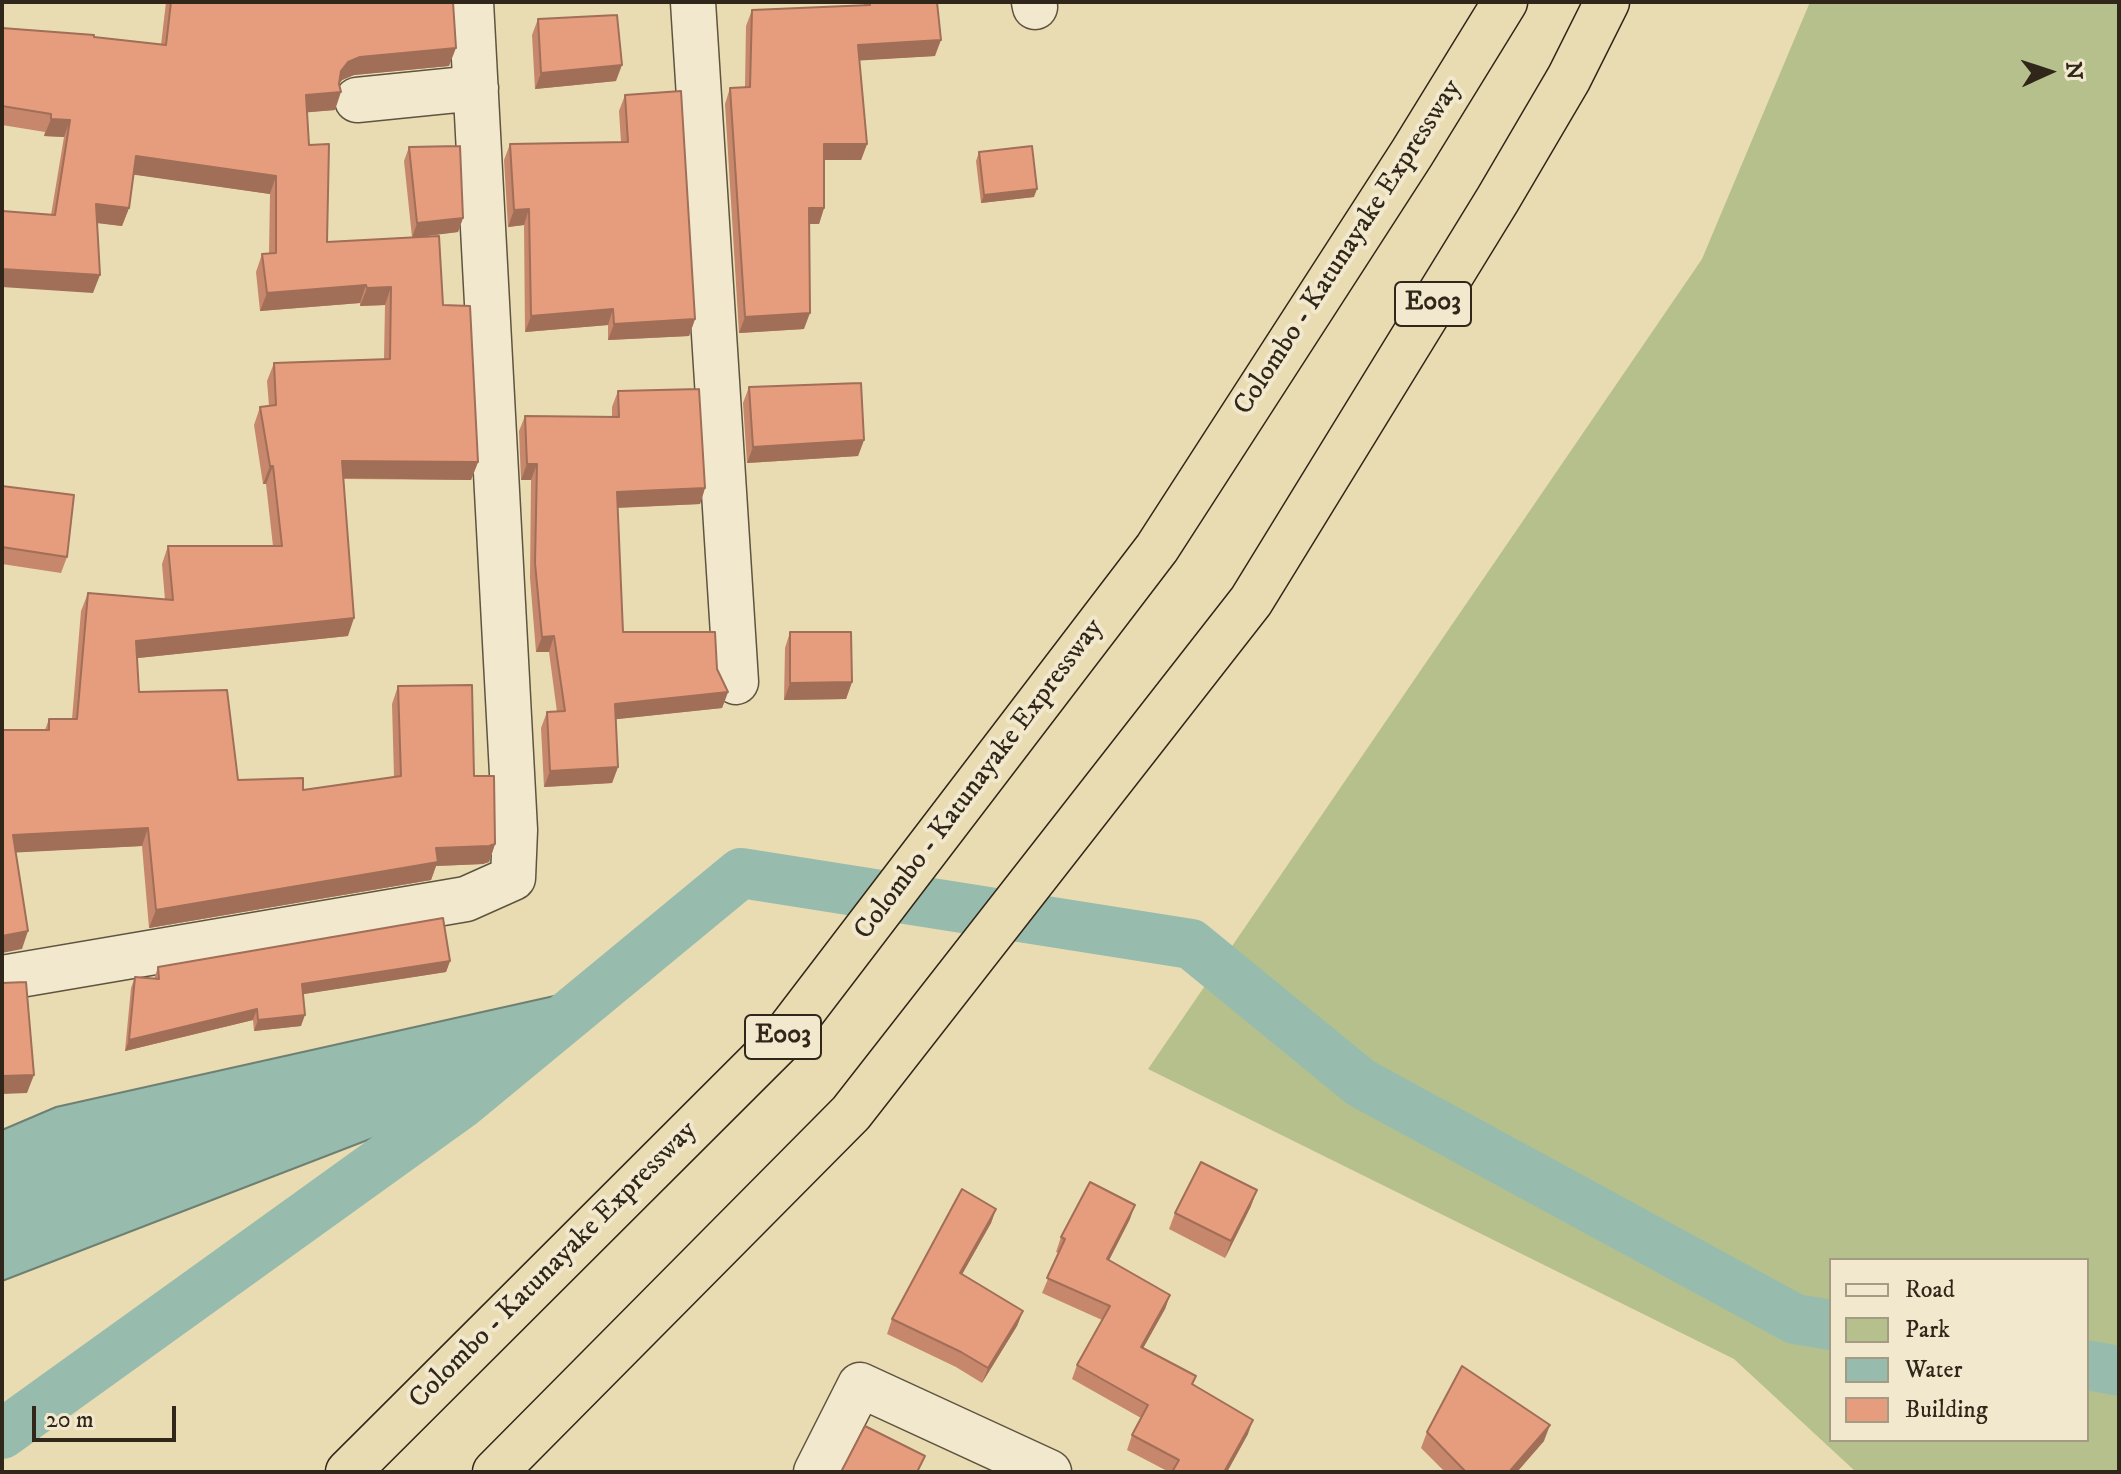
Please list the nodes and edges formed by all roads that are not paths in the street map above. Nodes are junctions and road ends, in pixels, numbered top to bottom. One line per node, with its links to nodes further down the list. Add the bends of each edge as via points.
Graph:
1 (471, 2): 5 (street)
2 (693, 2): 7 (street)
3 (1505, 2): 9 (highway, Colombo - Katunayake Expressway / E003, via 1157,548 782,1039)
4 (1607, 2): 10 (highway, E003, via 1498,199 1251,601 851,1113)
5 (476, 88): 6 (street); 8 (street, via 515,830 513,878 466,899)
6 (357, 100)
7 (736, 682)
8 (2, 978)
9 (348, 1472)
10 (495, 1472)
11 (816, 1472): 12 (street, via 860,1385)
12 (1049, 1472)

